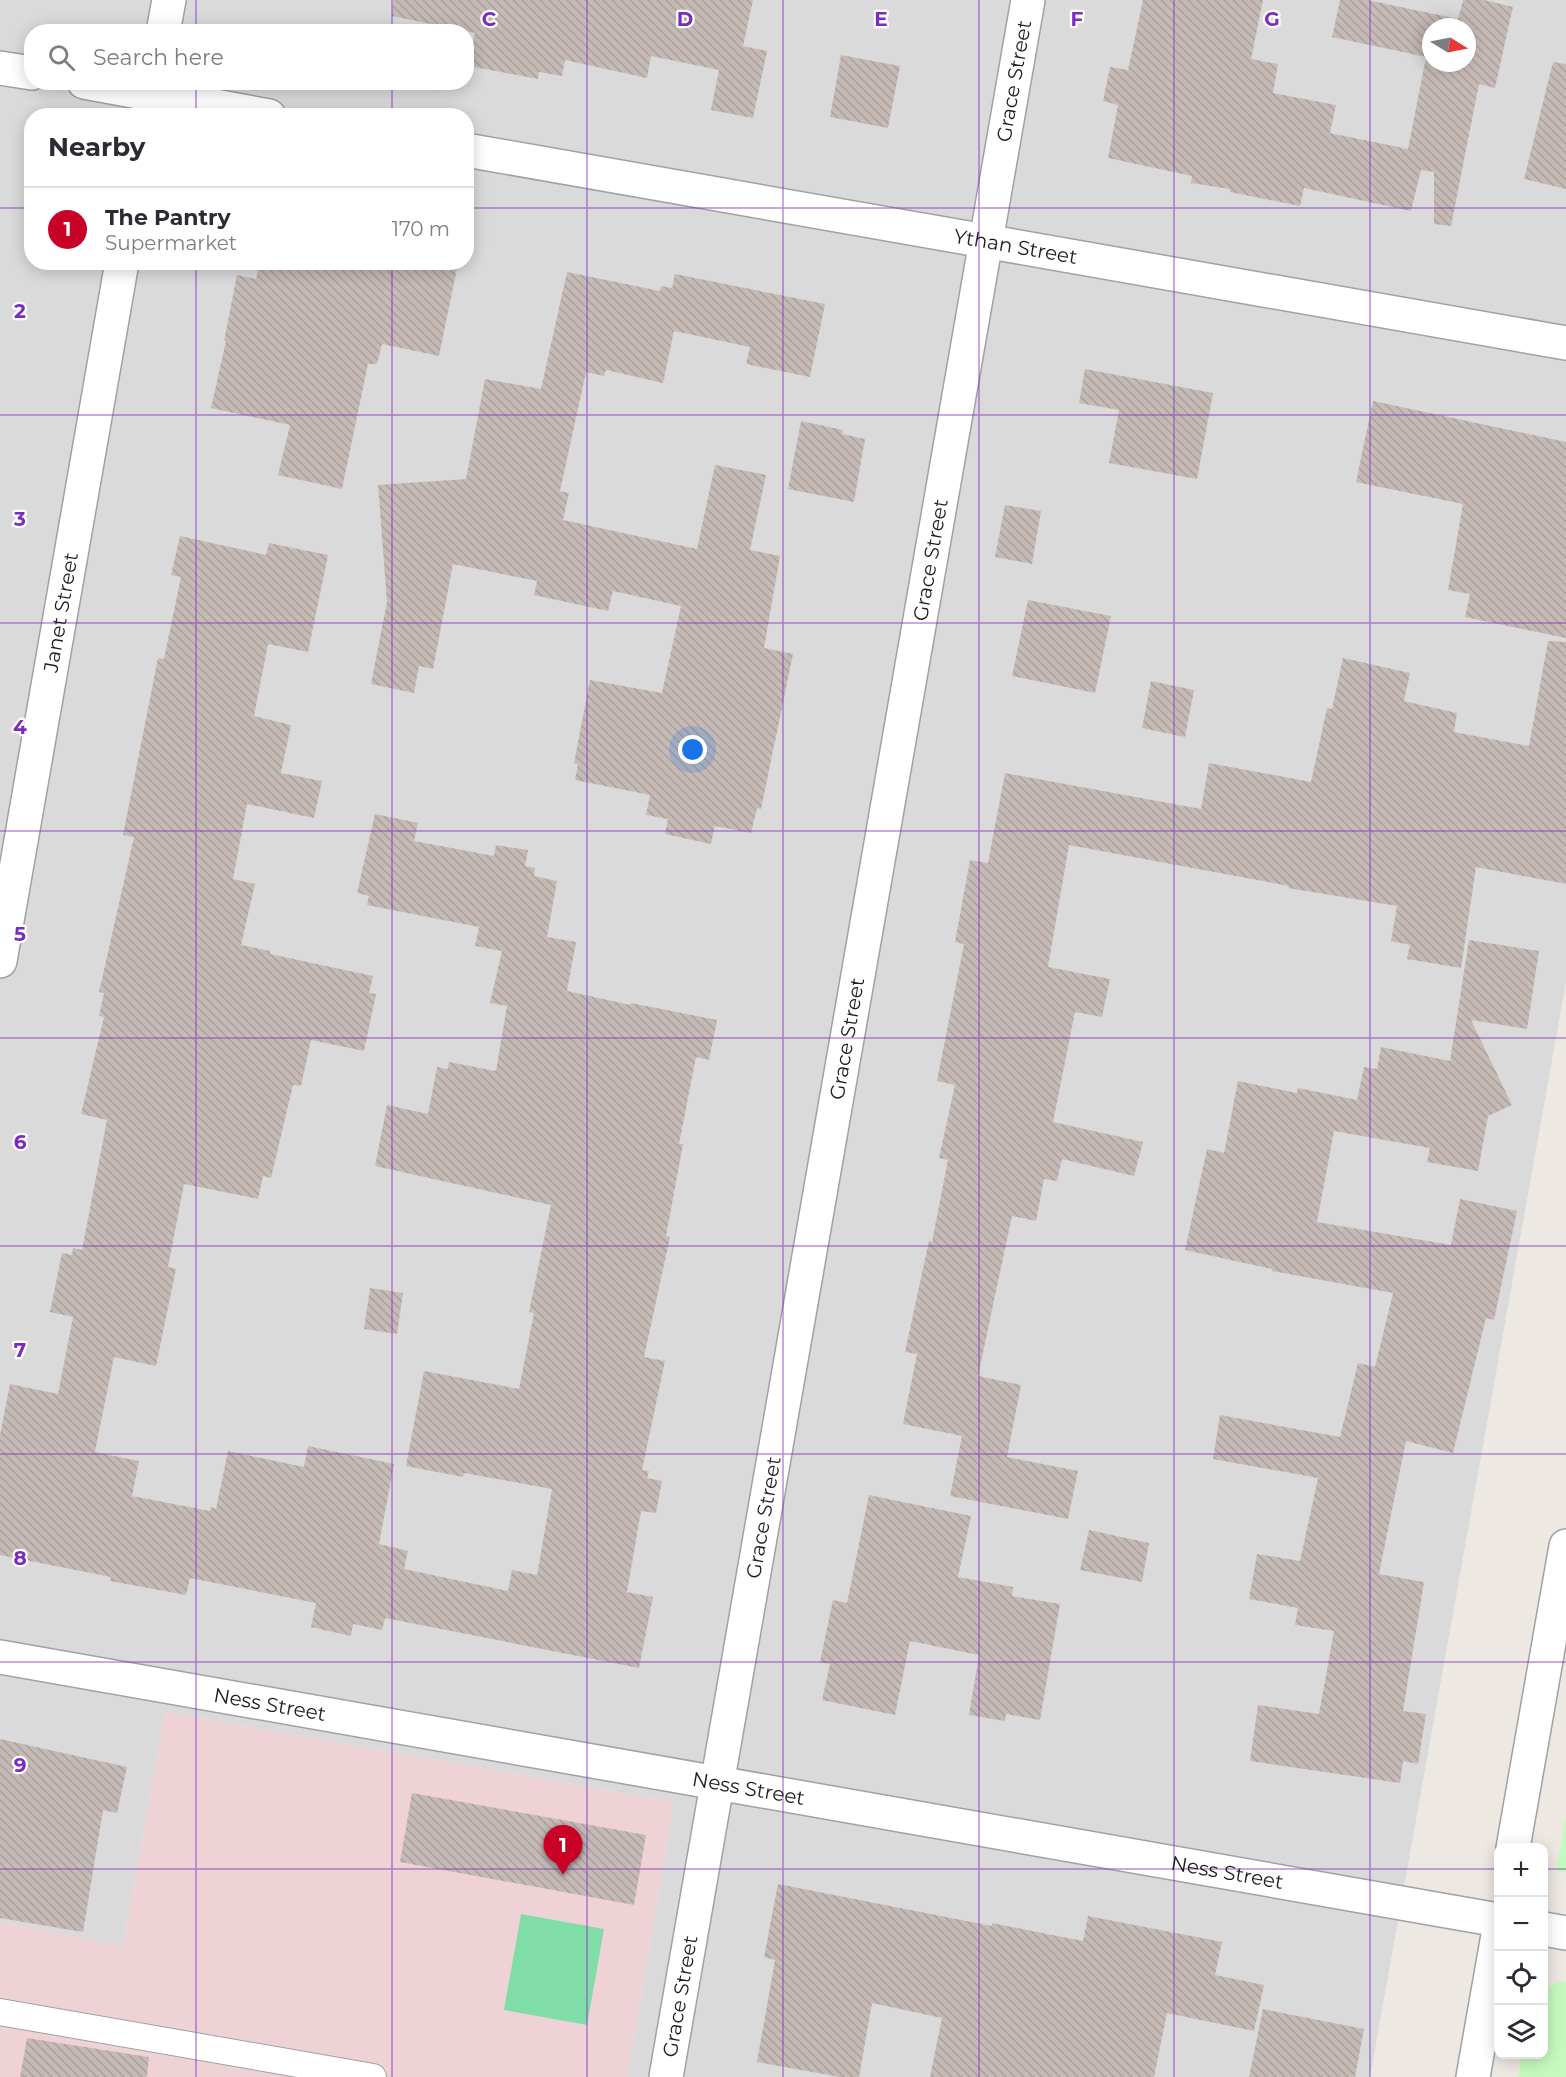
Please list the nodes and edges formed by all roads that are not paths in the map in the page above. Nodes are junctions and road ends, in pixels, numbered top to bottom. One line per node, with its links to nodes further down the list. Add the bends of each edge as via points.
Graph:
1 (169, 0): 3 (street)
2 (1028, 0): 10 (street, Grace Street)
3 (164, 24)
4 (0, 68): 5 (street)
5 (24, 72)
6 (118, 90): 7 (street)
7 (151, 98): 8 (street)
8 (217, 108)
9 (474, 151): 10 (street, Ythan Street)
10 (985, 241): 12 (street, Ythan Street); 16 (street, Grace Street)
11 (121, 270): 13 (street, Janet Street)
12 (1566, 343)
13 (0, 961)
14 (1566, 1546): 17 (street)
15 (0, 1657): 16 (street, Ness Street)
16 (716, 1783): 18 (street, Ness Street); 24 (street, Grace Street)
17 (1514, 1843)
18 (1494, 1919)
19 (1548, 1930): 20 (street)
20 (1566, 1933)
21 (1495, 1951): 25 (street)
22 (0, 2012): 23 (lane)
23 (373, 2077)
24 (666, 2077)
25 (1473, 2077)

